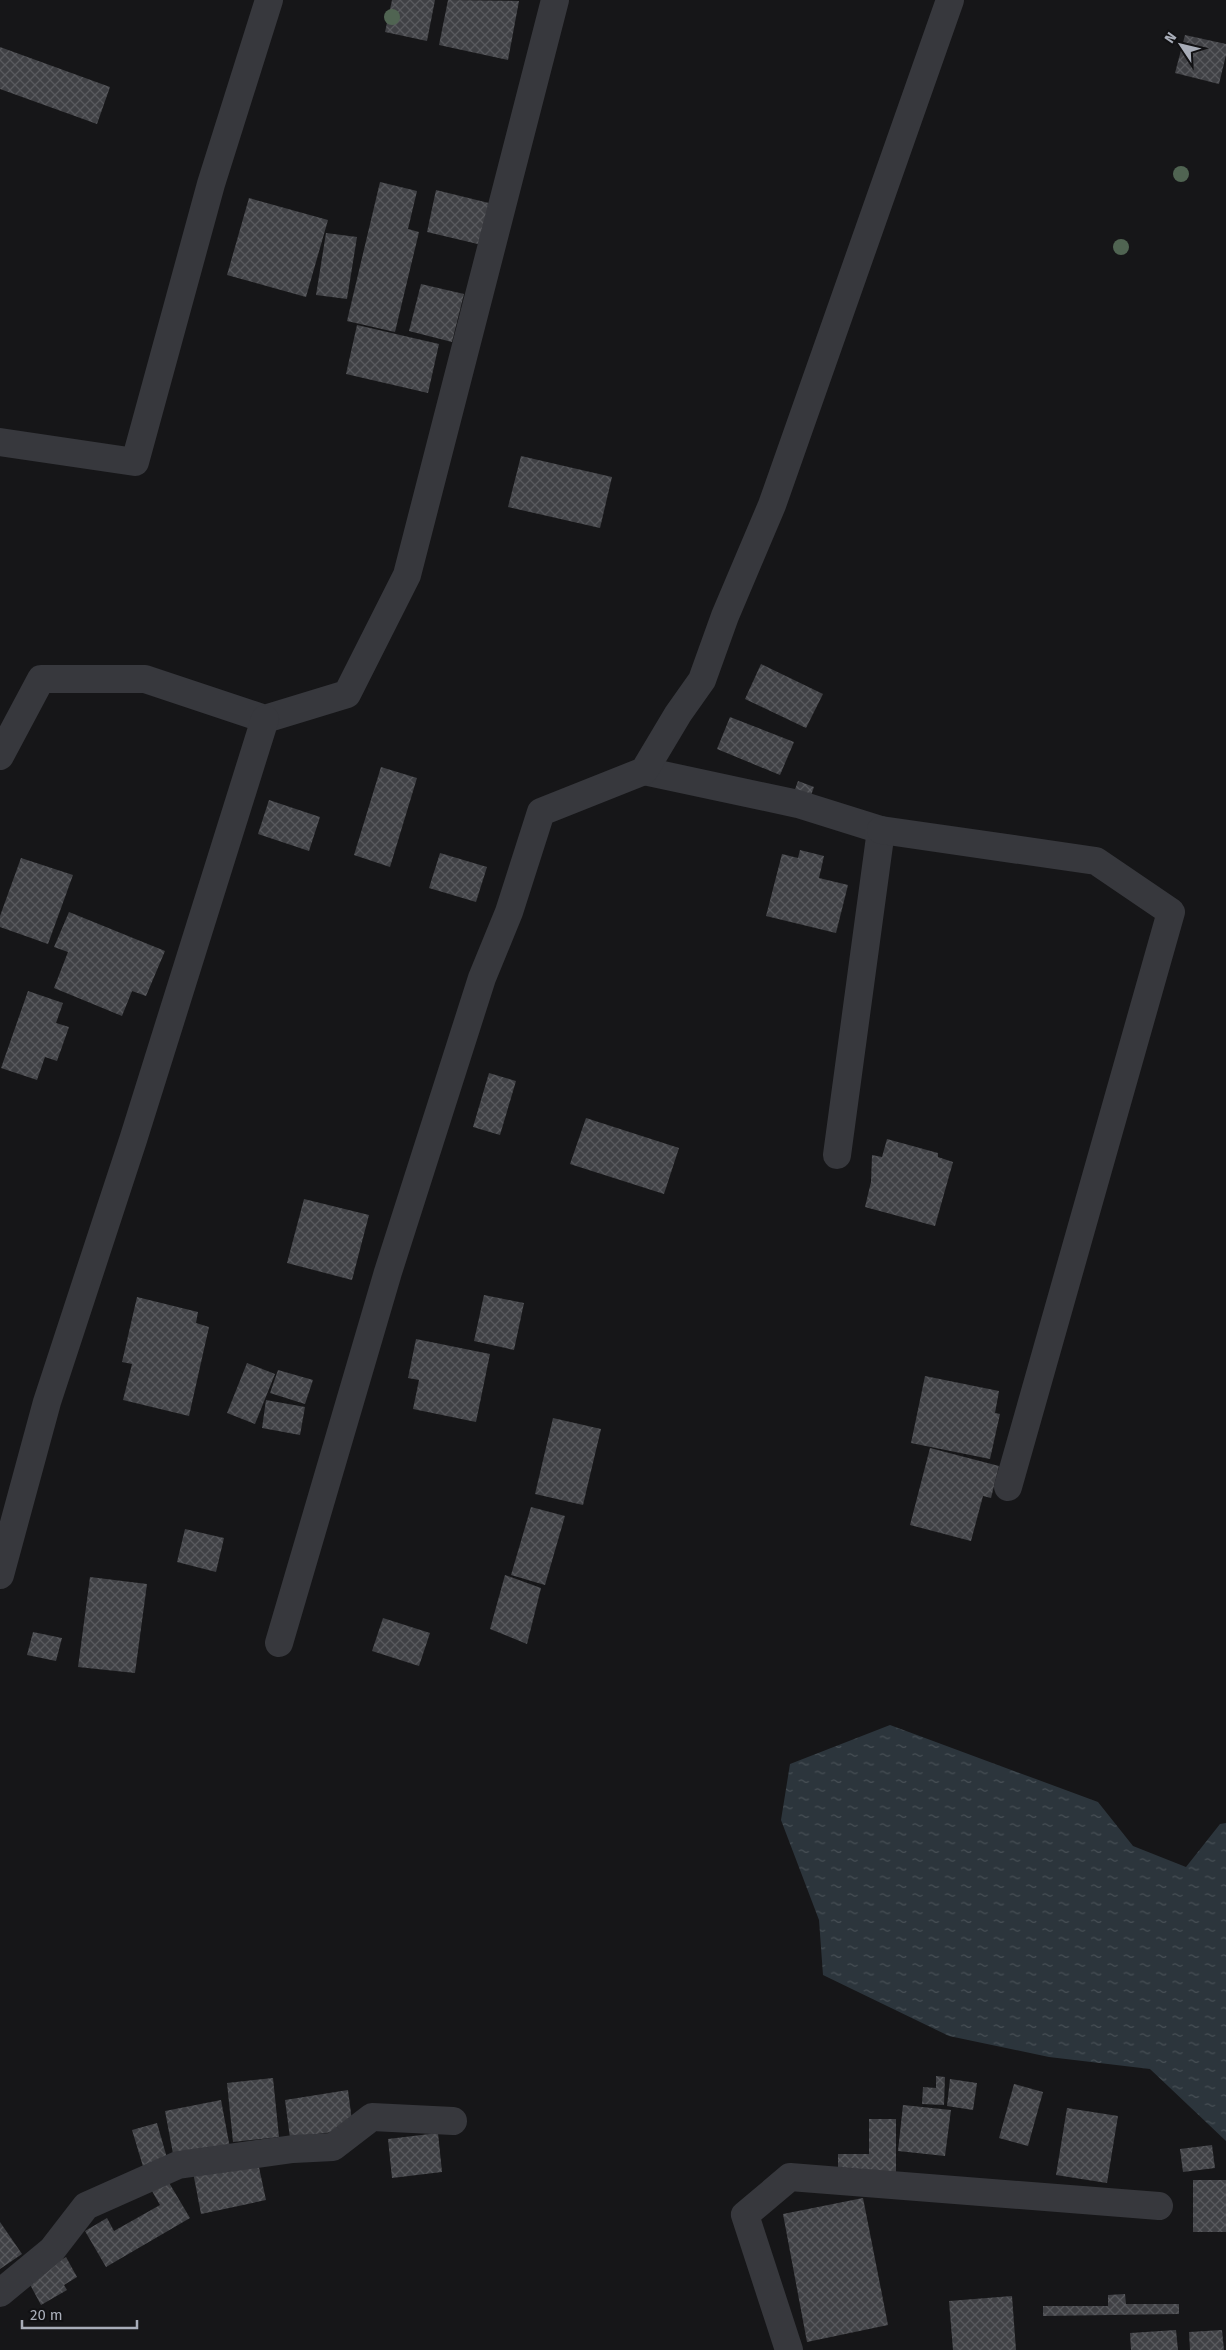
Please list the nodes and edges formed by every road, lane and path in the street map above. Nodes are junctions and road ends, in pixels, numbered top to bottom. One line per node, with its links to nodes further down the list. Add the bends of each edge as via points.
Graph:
1 (269, 0): 4 (street, via 212,184 135,462)
2 (555, 0): 5 (street, via 407,575 347,694)
3 (950, 0): 7 (street, via 772,506 725,616 702,680)
4 (0, 442)
5 (265, 719): 6 (street, via 145,679 41,679); 11 (street, via 47,1402)
6 (0, 756)
7 (644, 771): 8 (street, via 798,804); 12 (street, via 541,812 509,912 482,978 388,1272)
8 (881, 830): 9 (street); 10 (street, via 1096,861 1172,912)
9 (837, 1155)
10 (1008, 1487)
11 (0, 1575)
12 (279, 1643)
13 (454, 2121): 15 (street, via 372,2117 333,2147 292,2149 178,2165 86,2206 52,2250)
14 (1159, 2206): 16 (street, via 790,2177 745,2215)
15 (0, 2293)
16 (789, 2350)

